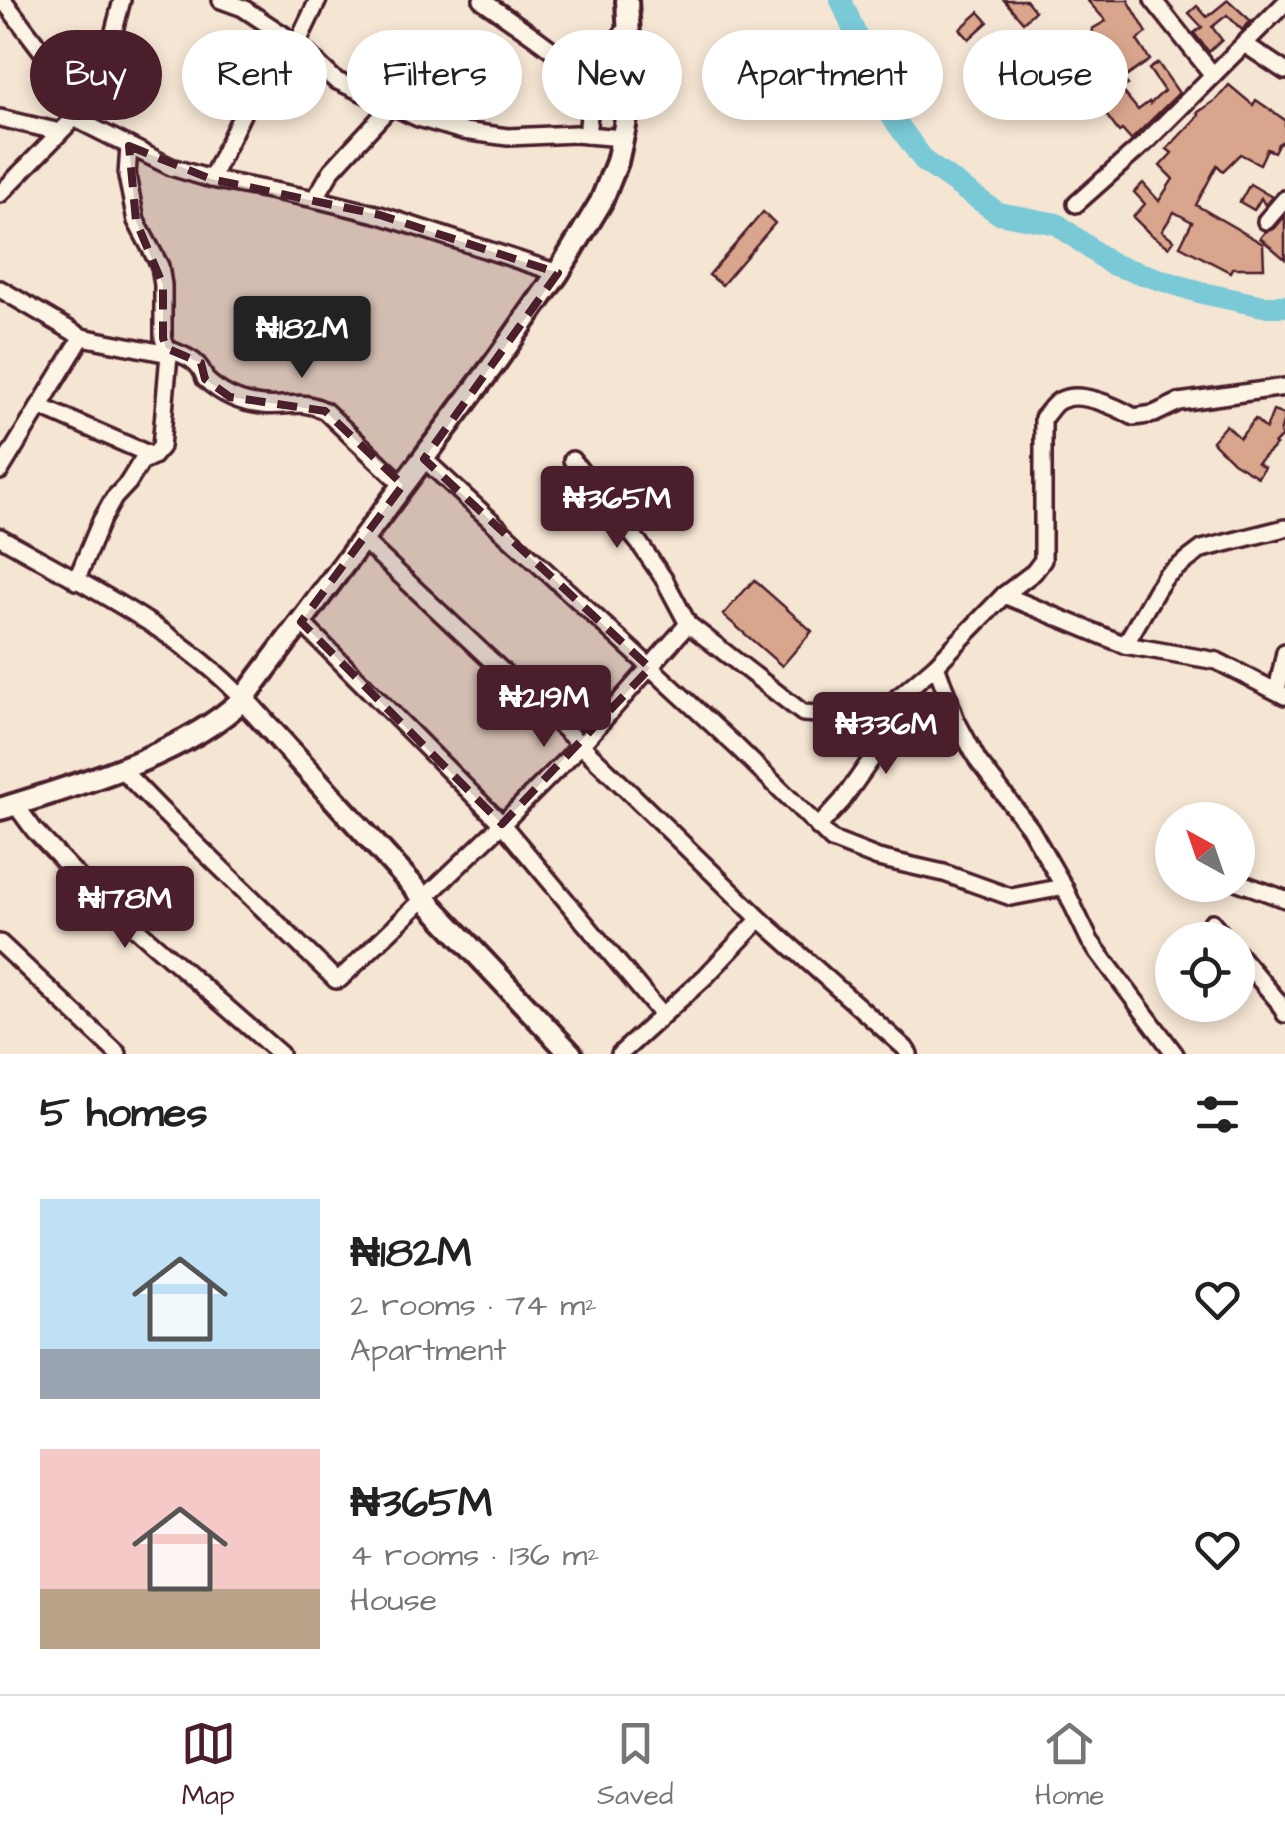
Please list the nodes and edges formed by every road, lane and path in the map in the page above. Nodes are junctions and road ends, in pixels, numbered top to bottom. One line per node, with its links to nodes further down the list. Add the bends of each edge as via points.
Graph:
1 (3, 0): 14 (street)
2 (122, 0): 10 (street)
3 (220, 0): 11 (street)
4 (318, 0): 12 (street)
5 (482, 0): 15 (street)
6 (627, 0): 9 (main road)
7 (1153, 0): 18 (street)
8 (1285, 3): 16 (street)
9 (629, 26): 13 (street); 28 (main road)
10 (114, 30)
11 (276, 30)
12 (304, 30)
13 (626, 30)
14 (30, 34)
15 (542, 44)
16 (1246, 45): 17 (street); 18 (street)
17 (1285, 71)
18 (1213, 75): 34 (street)
19 (0, 118): 26 (street)
20 (70, 120): 26 (street)
21 (88, 120): 29 (street)
22 (239, 120): 30 (street)
23 (379, 120): 32 (street, via 332,170)
24 (425, 120): 27 (street, via 508,137)
25 (590, 120): 27 (street)
26 (60, 132): 31 (street)
27 (588, 135): 28 (street)
28 (622, 138): 36 (main road, via 600,202)
29 (129, 146): 30 (street); 39 (street, via 136,221 164,285)
30 (211, 179): 32 (street)
31 (0, 194)
32 (316, 198): 36 (street)
33 (1285, 199): 35 (street)
34 (1076, 204)
35 (1266, 221)
36 (558, 273): 43 (main road)
37 (0, 288): 38 (street)
38 (82, 336): 39 (street); 41 (street)
39 (167, 351): 42 (street, via 161,447); 46 (street, via 196,361 205,379 230,397 260,406 312,404 325,411)
40 (1285, 387): 51 (street, via 1179,402 1134,417 1082,398 1055,404 1043,418 1043,560)
41 (39, 406): 42 (street); 45 (street)
42 (153, 456): 50 (street, via 114,498)
43 (424, 459): 46 (main road); 57 (street)
44 (572, 460): 53 (street, via 639,543)
45 (0, 471)
46 (403, 485): 49 (main road)
47 (1285, 528): 54 (street, via 1202,548 1166,576)
48 (0, 537): 50 (street)
49 (363, 540): 52 (main road); 61 (street)
50 (76, 580): 60 (street, via 194,654)
51 (1004, 595): 54 (street); 56 (street)
52 (301, 622): 60 (main road); 64 (street)
53 (688, 624): 57 (street); 59 (street, via 803,712 847,716)
54 (1126, 644): 58 (street, via 1217,661)
55 (1285, 652): 58 (street)
56 (936, 664): 59 (street); 66 (street, via 978,761)
57 (650, 668): 61 (street); 65 (street)
58 (1281, 694)
59 (899, 696): 65 (street, via 878,750)
60 (243, 699): 62 (main road, via 169,748); 68 (main road)
61 (581, 745): 64 (street); 70 (street)
62 (120, 768): 63 (main road); 68 (street, via 336,980)
63 (8, 807): 76 (street, via 138,933)
64 (502, 824): 68 (street); 74 (street)
65 (818, 827): 66 (street, via 846,848 1011,897)
66 (1064, 886): 80 (street, via 1090,941)
67 (1255, 888): 69 (street)
68 (424, 898): 77 (main road)
69 (1285, 899)
70 (760, 920): 74 (street); 79 (street)
71 (0, 943): 75 (street)
72 (1255, 974): 73 (street)
73 (1285, 1014)
74 (662, 1015): 78 (street)
75 (118, 1054)
76 (280, 1054)
77 (571, 1054)
78 (620, 1054)
79 (910, 1054)
80 (1175, 1054)

